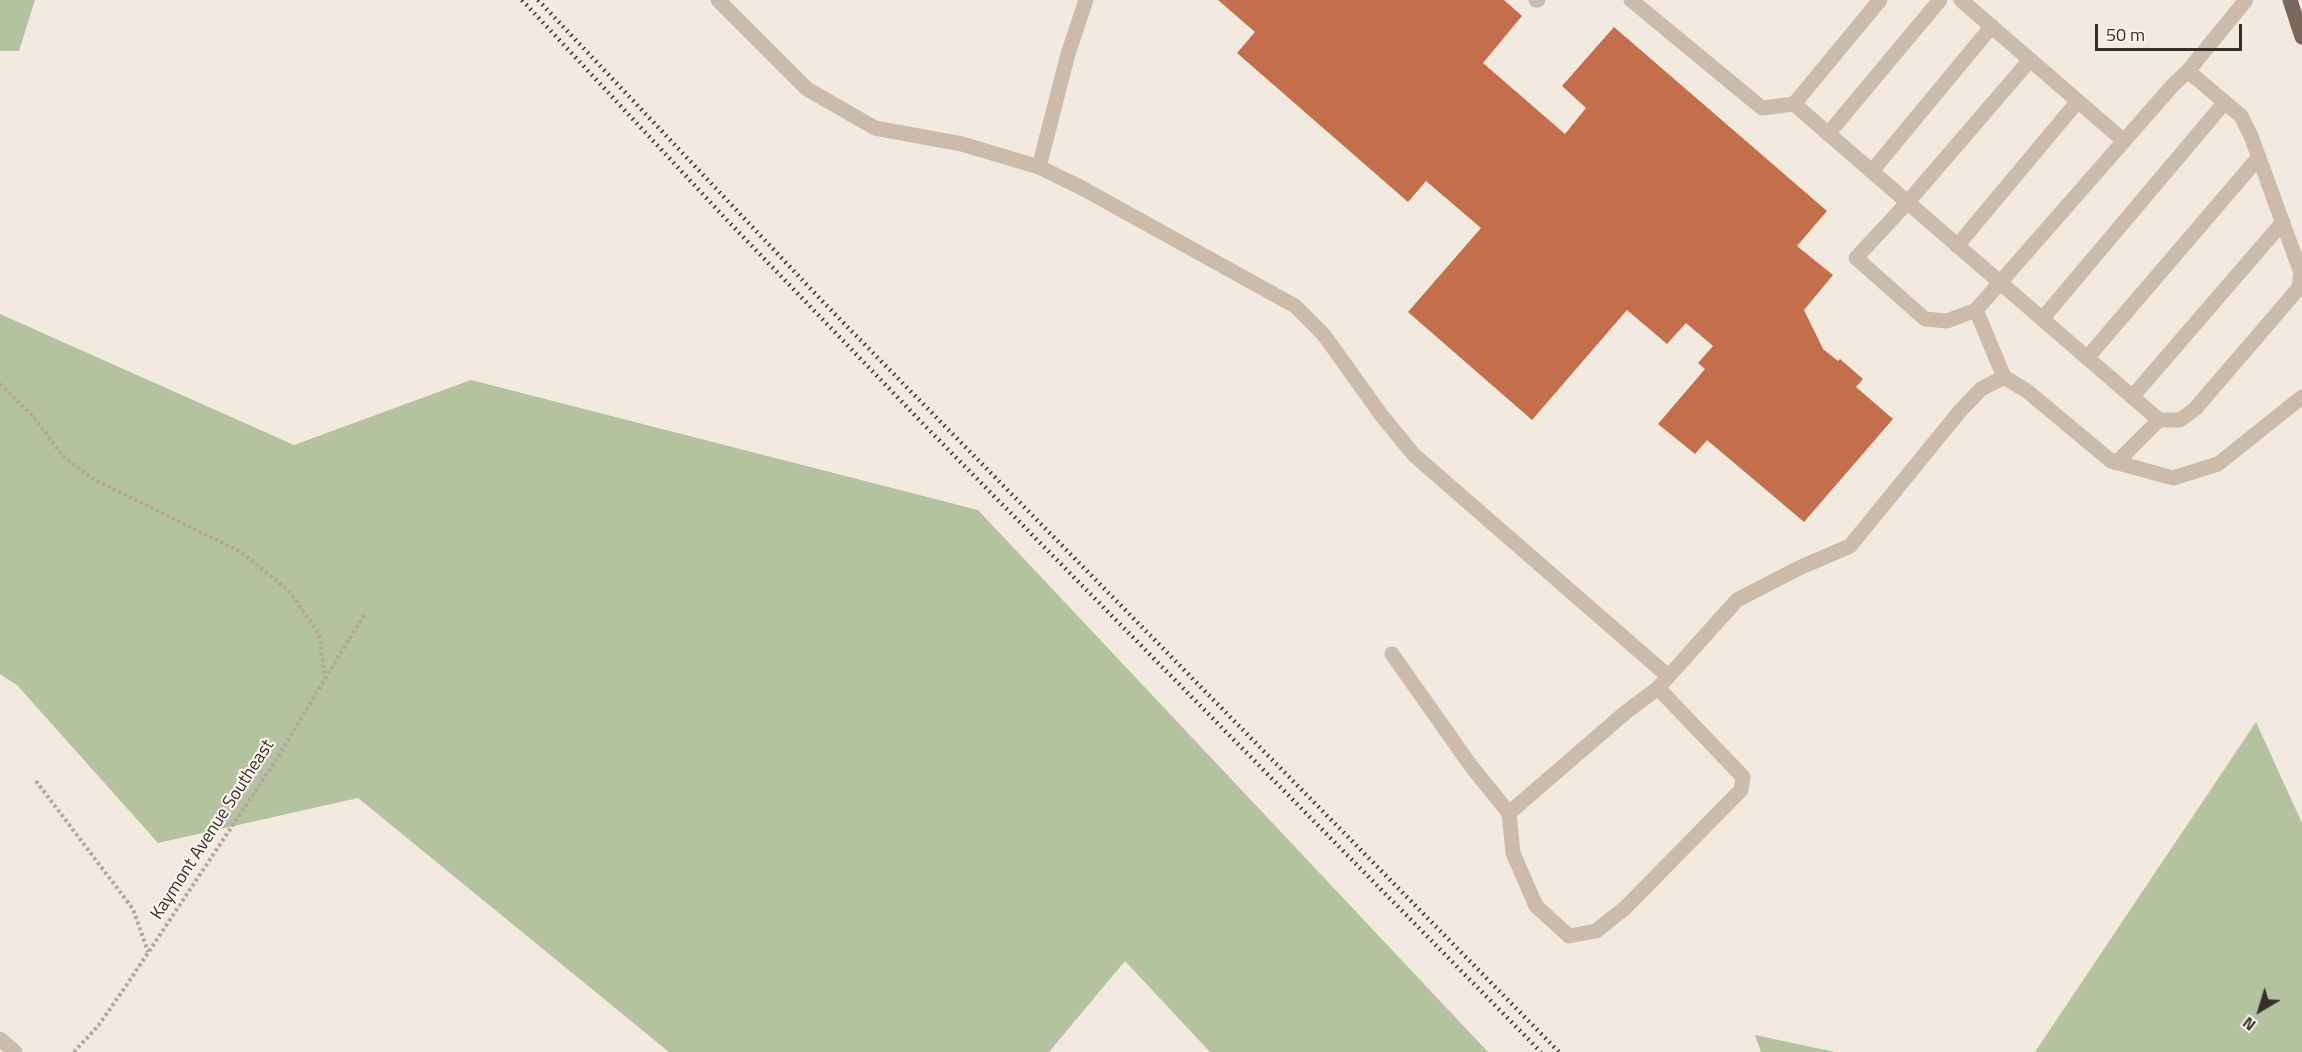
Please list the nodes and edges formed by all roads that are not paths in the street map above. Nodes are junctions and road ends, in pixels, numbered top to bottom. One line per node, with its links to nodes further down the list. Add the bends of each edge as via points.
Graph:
1 (718, 0): 19 (street, via 807,89 875,128 962,144)
2 (1086, 0): 19 (street)
3 (1631, 0): 15 (street, via 1762,108)
4 (1881, 0): 15 (street)
5 (1940, 0): 16 (street)
6 (1961, 0): 9 (street)
7 (2246, 0): 12 (street)
8 (2290, 0): 10 (main road)
9 (1992, 26): 11 (street); 20 (street)
10 (2302, 37)
11 (2030, 60): 13 (street); 21 (street)
12 (2188, 71): 14 (street); 17 (street)
13 (2078, 101): 17 (street); 23 (street)
14 (2225, 102): 18 (street, via 2241,116); 26 (street)
15 (1794, 104): 16 (street)
16 (1828, 134): 20 (street)
17 (2124, 141): 24 (street)
18 (2259, 157): 22 (street); 27 (street)
19 (1039, 167): 34 (street, via 1294,306 1324,335 1414,455)
20 (1872, 171): 21 (street)
21 (1907, 202): 23 (street); 25 (street, via 1856,258 1925,319 1947,321)
22 (2283, 222): 29 (street); 31 (street, via 2301,273 2299,288 2194,409 2180,420)
23 (1957, 246): 24 (street)
24 (2001, 283): 25 (street); 26 (street)
25 (1976, 310): 28 (street)
26 (2042, 319): 27 (street)
27 (2087, 358): 29 (street)
28 (2004, 376): 32 (street); 34 (street, via 1981,389 1960,411 1850,546 1737,600)
29 (2132, 397): 31 (street)
30 (2302, 397): 32 (street, via 2218,464 2173,478)
31 (2159, 420): 32 (street)
32 (2116, 463)
33 (1392, 654): 35 (street)
34 (1663, 682): 35 (street); 35 (street, via 1743,781 1741,790 1625,908 1596,931 1569,936 1536,906 1513,853)
35 (1509, 813)
36 (0, 1039): 37 (street)
37 (15, 1052)

